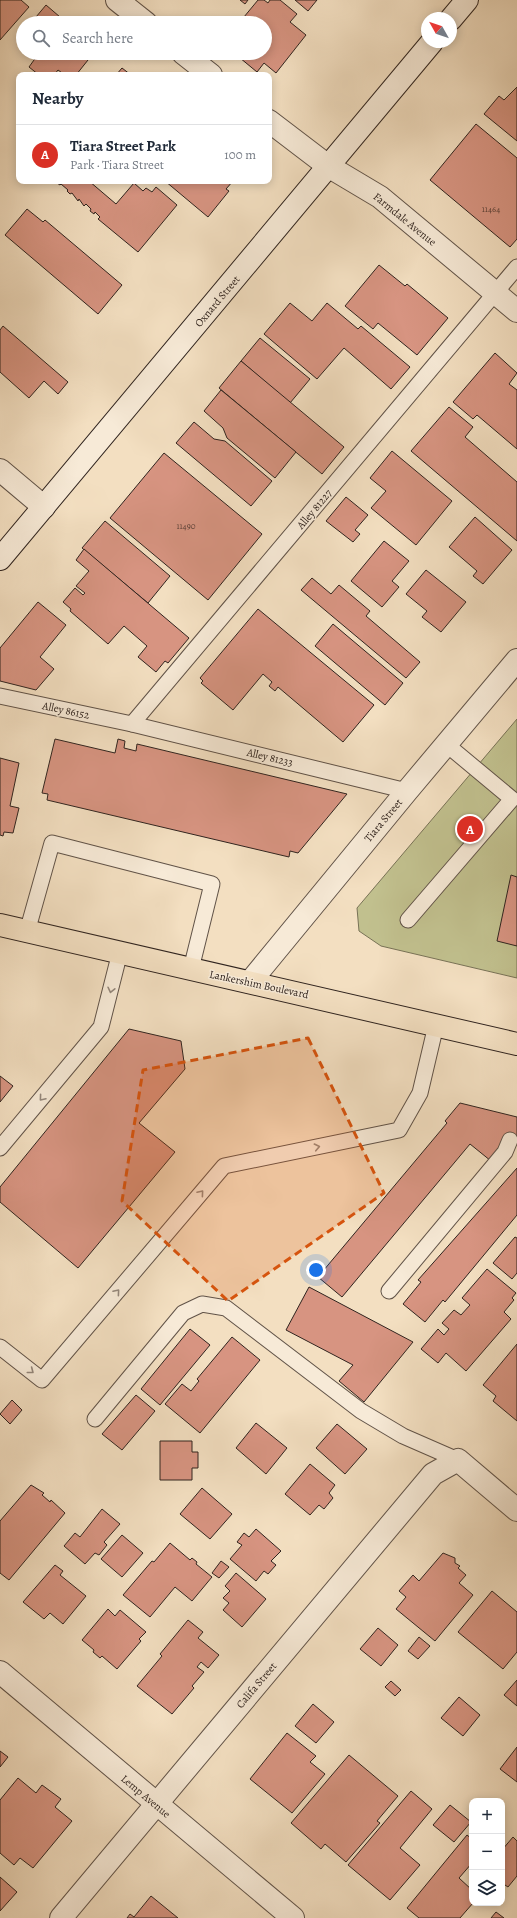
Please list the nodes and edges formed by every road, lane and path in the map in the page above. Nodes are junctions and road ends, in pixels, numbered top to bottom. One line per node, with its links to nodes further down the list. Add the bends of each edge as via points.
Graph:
1 (117, 0): 4 (street)
2 (467, 0): 3 (street)
3 (457, 12)
4 (137, 16)
5 (427, 48): 9 (street, Oxnard Street)
6 (192, 60): 7 (street)
7 (207, 72)
8 (272, 123): 9 (street, Farmdale Avenue)
9 (328, 166): 11 (street, Farmdale Avenue, via 380,197); 14 (street, Oxnard Street)
10 (517, 267): 11 (lane, Alley 81227)
11 (495, 293): 12 (street, Farmdale Avenue); 18 (lane, Alley 81227)
12 (517, 311)
13 (0, 470): 14 (street)
14 (44, 507): 15 (street, Oxnard Street)
15 (0, 559)
16 (517, 660): 19 (street, Tiara Street)
17 (0, 696): 18 (lane, Alley 86152)
18 (132, 724): 20 (lane, Alley 81233)
19 (446, 744): 20 (street, Tiara Street); 21 (lane, via 512,799)
20 (407, 791): 26 (street, Tiara Street)
21 (408, 920)
22 (0, 926): 23 (main road, Lankershim Boulevard)
23 (27, 932): 24 (main road, Lankershim Boulevard); 25 (lane, via 52,843 212,884)
24 (120, 952): 25 (main road, Lankershim Boulevard); 30 (lane, one-way to 30, via 101,1027)
25 (191, 969): 26 (main road, Lankershim Boulevard)
26 (250, 982): 27 (main road, Lankershim Boulevard)
27 (436, 1025): 28 (main road, Lankershim Boulevard); 32 (lane, one-way to 27, via 42,1380 224,1166 399,1130 420,1093)
28 (517, 1044)
29 (510, 1140): 31 (lane, via 505,1152)
30 (0, 1148)
31 (389, 1291)
32 (0, 1347)
33 (95, 1419): 34 (lane, via 184,1312 202,1304 226,1308 361,1411 403,1436)
34 (458, 1460): 35 (street); 37 (street, Califa Street, via 433,1474)
35 (517, 1510)
36 (0, 1672): 37 (street, Lemp Avenue)
37 (156, 1804): 38 (street, Califa Street); 39 (street, Lemp Avenue)
38 (61, 1918)
39 (293, 1918)

